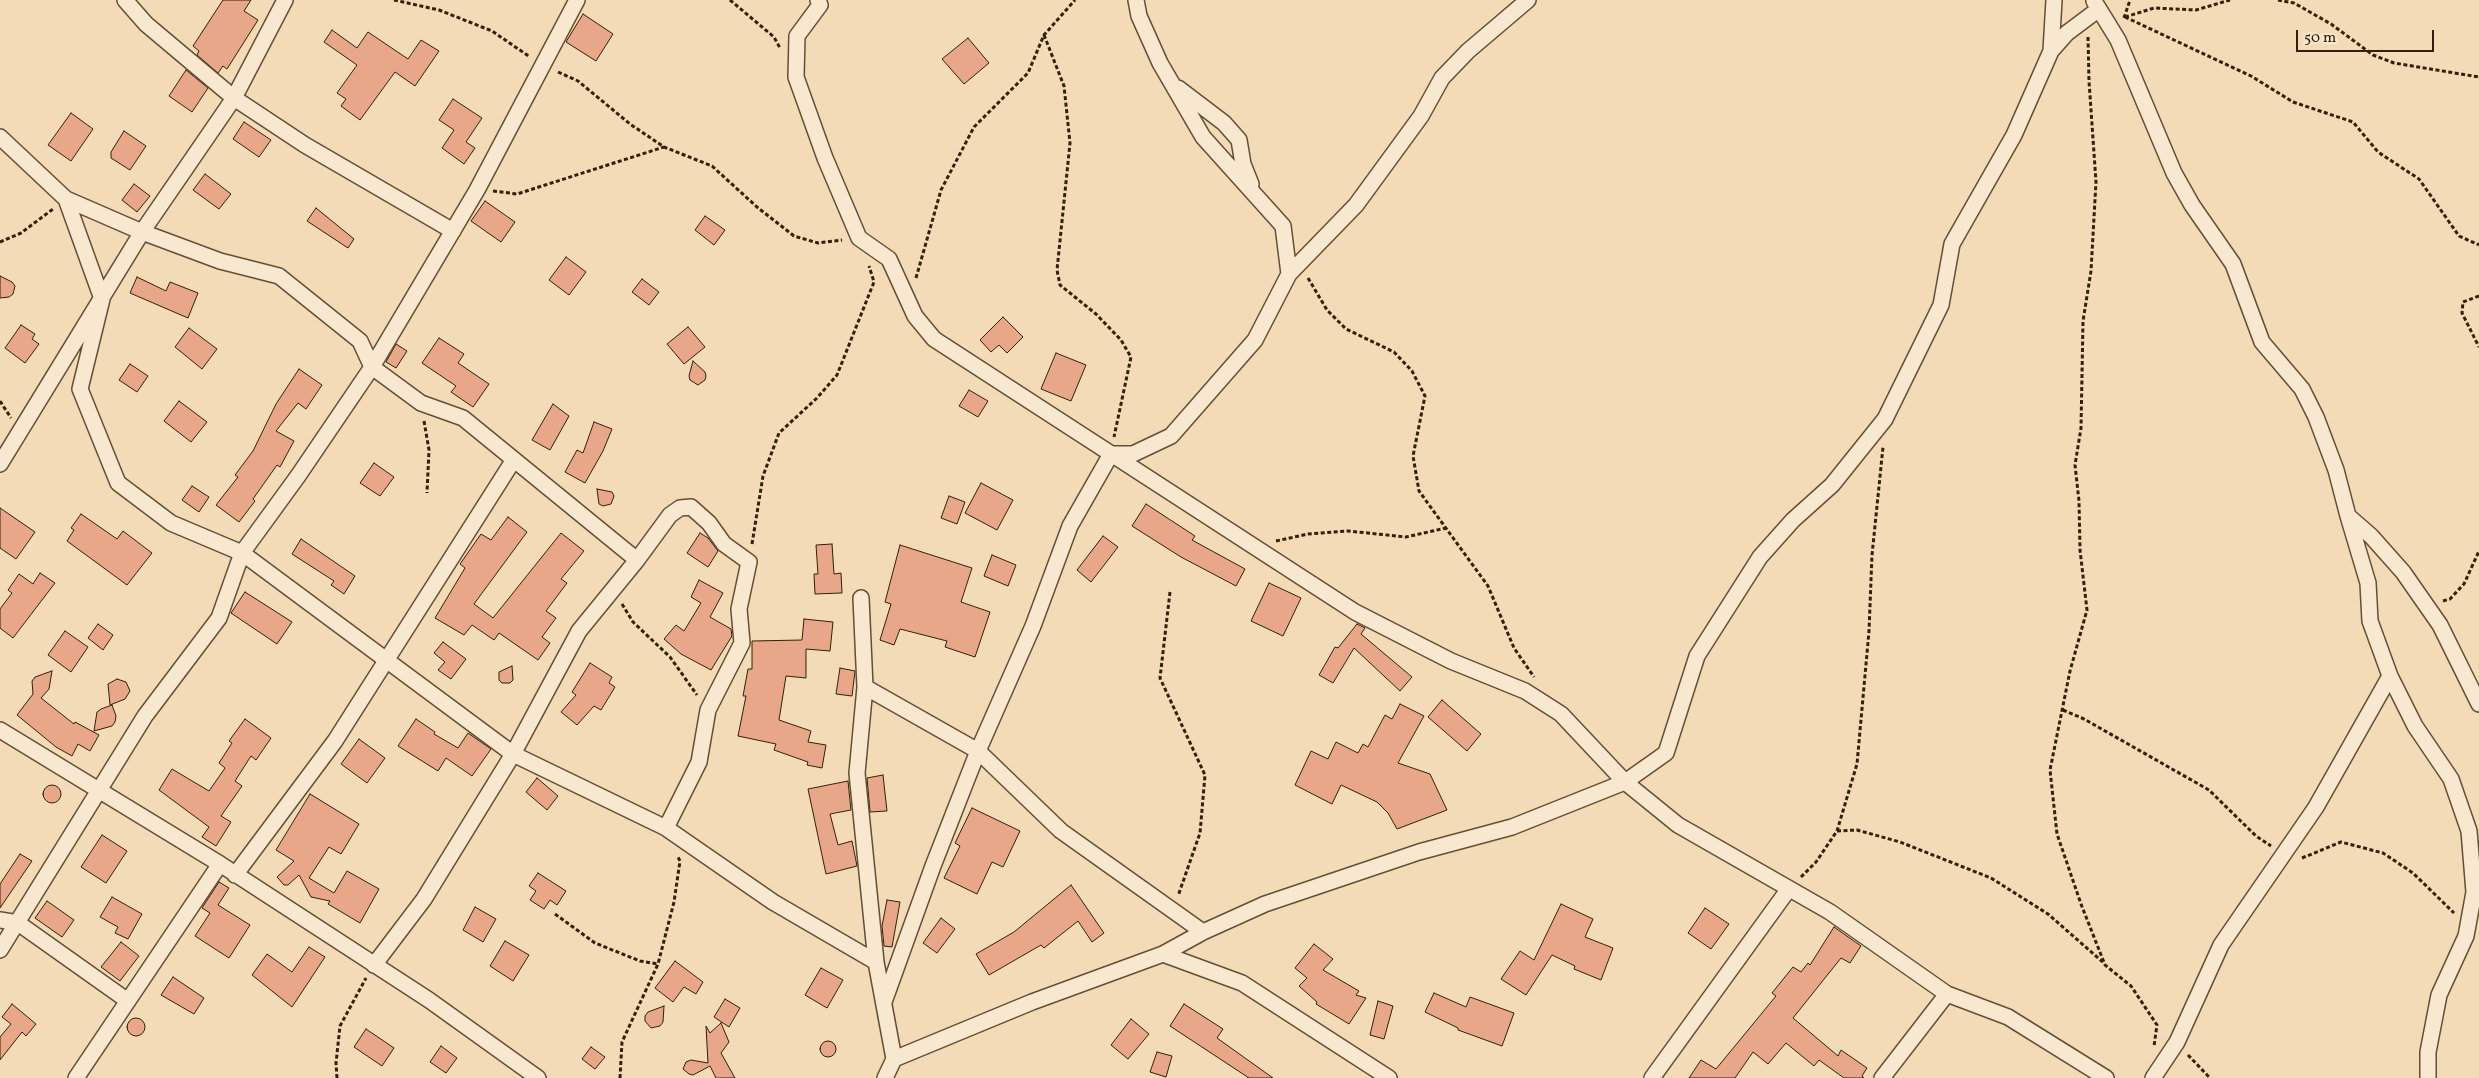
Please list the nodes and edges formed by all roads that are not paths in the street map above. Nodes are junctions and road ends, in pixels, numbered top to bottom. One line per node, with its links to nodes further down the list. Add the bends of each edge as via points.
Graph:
1 (126, 0): 11 (street, via 146,24)
2 (285, 0): 11 (street)
3 (577, 0): 15 (street)
4 (818, 0): 20 (street, via 820,5 797,36 796,78 824,158 859,238 889,259 915,316 934,339)
5 (1136, 0): 10 (street, via 1139,16)
6 (1528, 0): 17 (street, via 1468,51 1442,78 1421,116 1356,205)
7 (2054, 0): 9 (street)
8 (2094, 9): 9 (street); 23 (street, via 2118,40 2174,173 2233,264 2262,342 2302,389 2336,470)
9 (2051, 51): 34 (street, via 2014,135 1952,244 1941,306 1886,419 1832,485 1760,556 1697,656 1666,753)
10 (1172, 83): 13 (street, via 1203,137); 13 (street, via 1224,123 1239,140 1243,164)
11 (234, 98): 15 (street, via 305,145); 16 (street)
12 (0, 138): 14 (street)
13 (1254, 193): 17 (street, via 1283,226)
14 (66, 199): 16 (street); 18 (street)
15 (453, 231): 19 (street)
16 (142, 232): 18 (street); 19 (street, via 220,261 279,276 360,340)
17 (1289, 274): 20 (street, via 1255,340 1171,436 1133,454)
18 (102, 299): 22 (street); 24 (street, via 80,389 118,483 171,523)
19 (372, 367): 21 (street, via 421,403 463,418); 24 (street)
20 (1111, 454): 32 (street, via 1070,526 1033,626); 34 (street, via 1355,612 1452,661 1525,691 1561,714)
21 (513, 461): 25 (street); 27 (street)
22 (0, 464)
23 (2348, 516): 28 (street, via 2368,583 2370,620); 30 (street, via 2403,572 2440,625)
24 (242, 553): 27 (street); 35 (street, via 219,618 145,716)
25 (637, 560): 33 (street, via 579,631); 36 (street, via 670,515 680,508 691,507 709,523 724,544 749,562 739,610 742,643 708,710 699,762)
26 (861, 598): 29 (street)
27 (386, 660): 33 (street); 38 (street, via 335,741)
28 (2390, 676): 58 (street, via 2316,807 2221,945 2177,1042); 59 (street, via 2415,726 2451,779 2469,831 2474,892 2466,936 2439,995 2428,1052)
29 (865, 687): 32 (street); 45 (street, via 857,773)
30 (2479, 704)
31 (0, 730): 35 (street)
32 (978, 751): 42 (street, via 1061,832); 49 (street)
33 (513, 754): 36 (street); 46 (street, via 424,899)
34 (1626, 782): 39 (street, via 1678,825); 42 (street, via 1512,827 1419,852 1265,904)
35 (100, 790): 37 (street); 41 (street)
36 (666, 828): 45 (street, via 774,902)
37 (220, 864): 38 (street); 48 (street)
38 (235, 875): 46 (street)
39 (1788, 890): 47 (street, via 1830,912); 55 (street)
40 (0, 920): 41 (street)
41 (18, 923): 43 (street); 48 (street)
42 (1203, 932): 44 (street)
43 (0, 950)
44 (1163, 954): 50 (street, via 1032,1002); 54 (street, via 1242,983)
45 (876, 962): 49 (street)
46 (374, 965): 52 (street)
47 (1947, 994): 56 (street); 57 (street, via 2008,1017)
48 (128, 1001): 51 (street)
49 (884, 1003): 50 (street)
50 (894, 1060): 53 (street)
51 (76, 1078)
52 (538, 1078)
53 (885, 1078)
54 (1389, 1078)
55 (1652, 1078)
56 (1882, 1078)
57 (2106, 1078)
58 (2153, 1078)
59 (2428, 1078)

